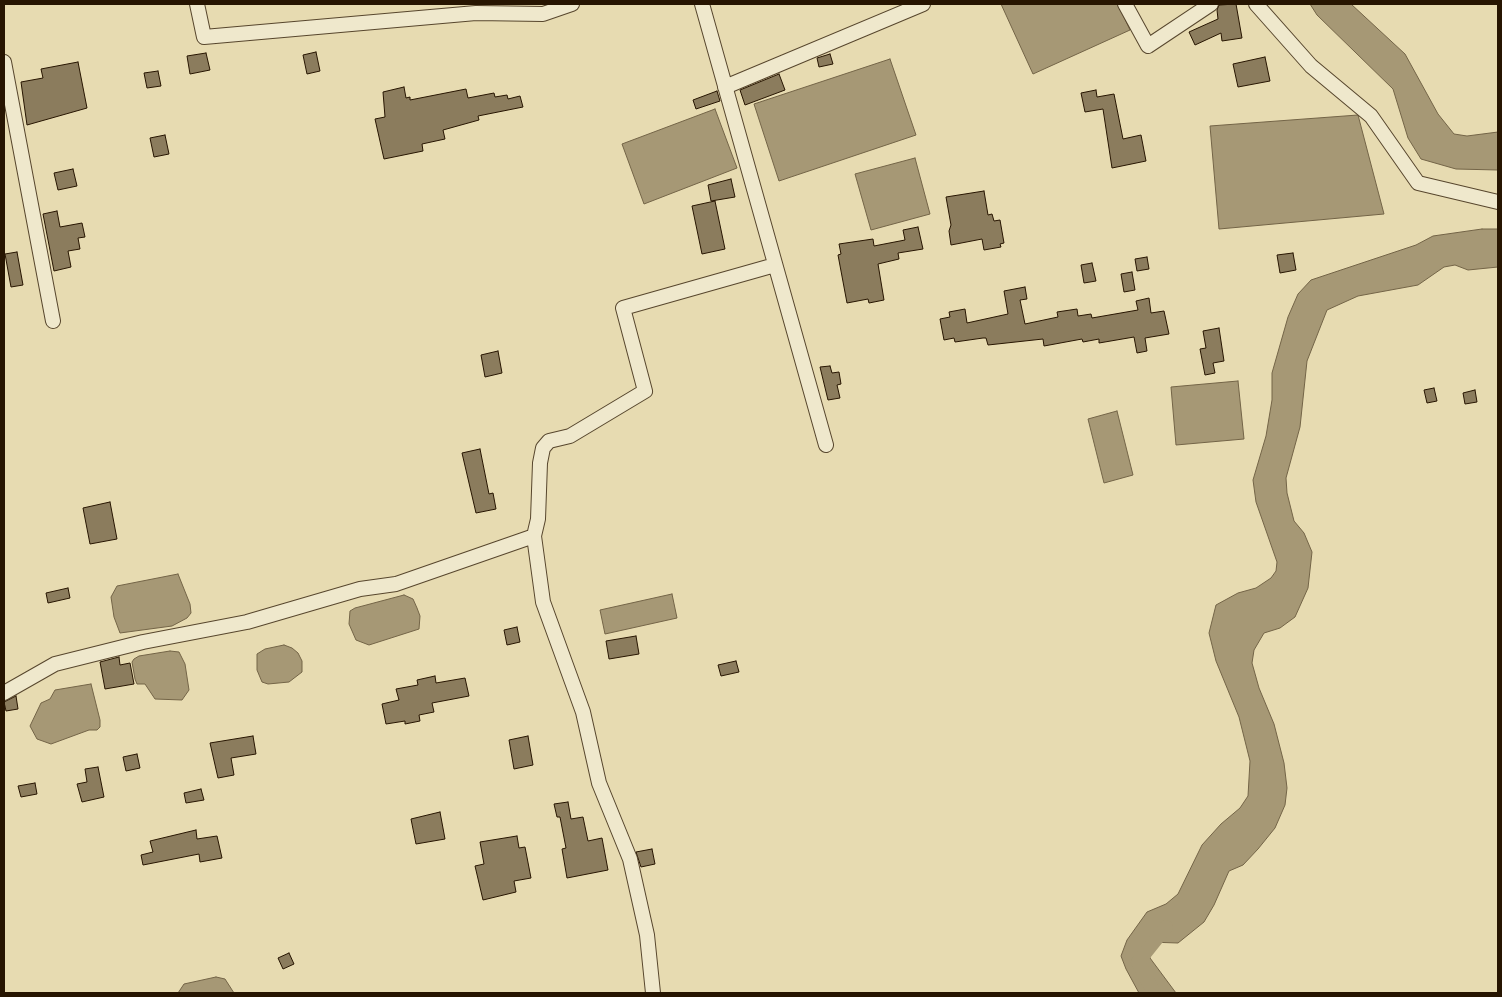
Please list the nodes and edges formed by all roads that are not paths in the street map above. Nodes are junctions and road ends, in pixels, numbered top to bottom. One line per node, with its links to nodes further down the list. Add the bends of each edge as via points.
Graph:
1 (197, 4): 2 (street, via 204,37 476,13 543,14)
2 (572, 4)
3 (702, 4): 9 (street)
4 (923, 4): 9 (street)
5 (1124, 4): 6 (street, via 1148,46)
6 (1211, 4)
7 (1256, 4): 10 (street, via 1311,66 1372,116 1418,183)
8 (4, 62): 12 (street)
9 (725, 88): 11 (street)
10 (1498, 202)
11 (775, 265): 13 (street); 14 (street, via 623,308 644,391 570,436 549,441 543,448)
12 (53, 321)
13 (826, 446)
14 (534, 536): 15 (street, via 396,584 360,589 247,622 143,642 55,664); 16 (street, via 543,602 583,712 599,783 630,859 647,935)
15 (4, 692)
16 (653, 993)

